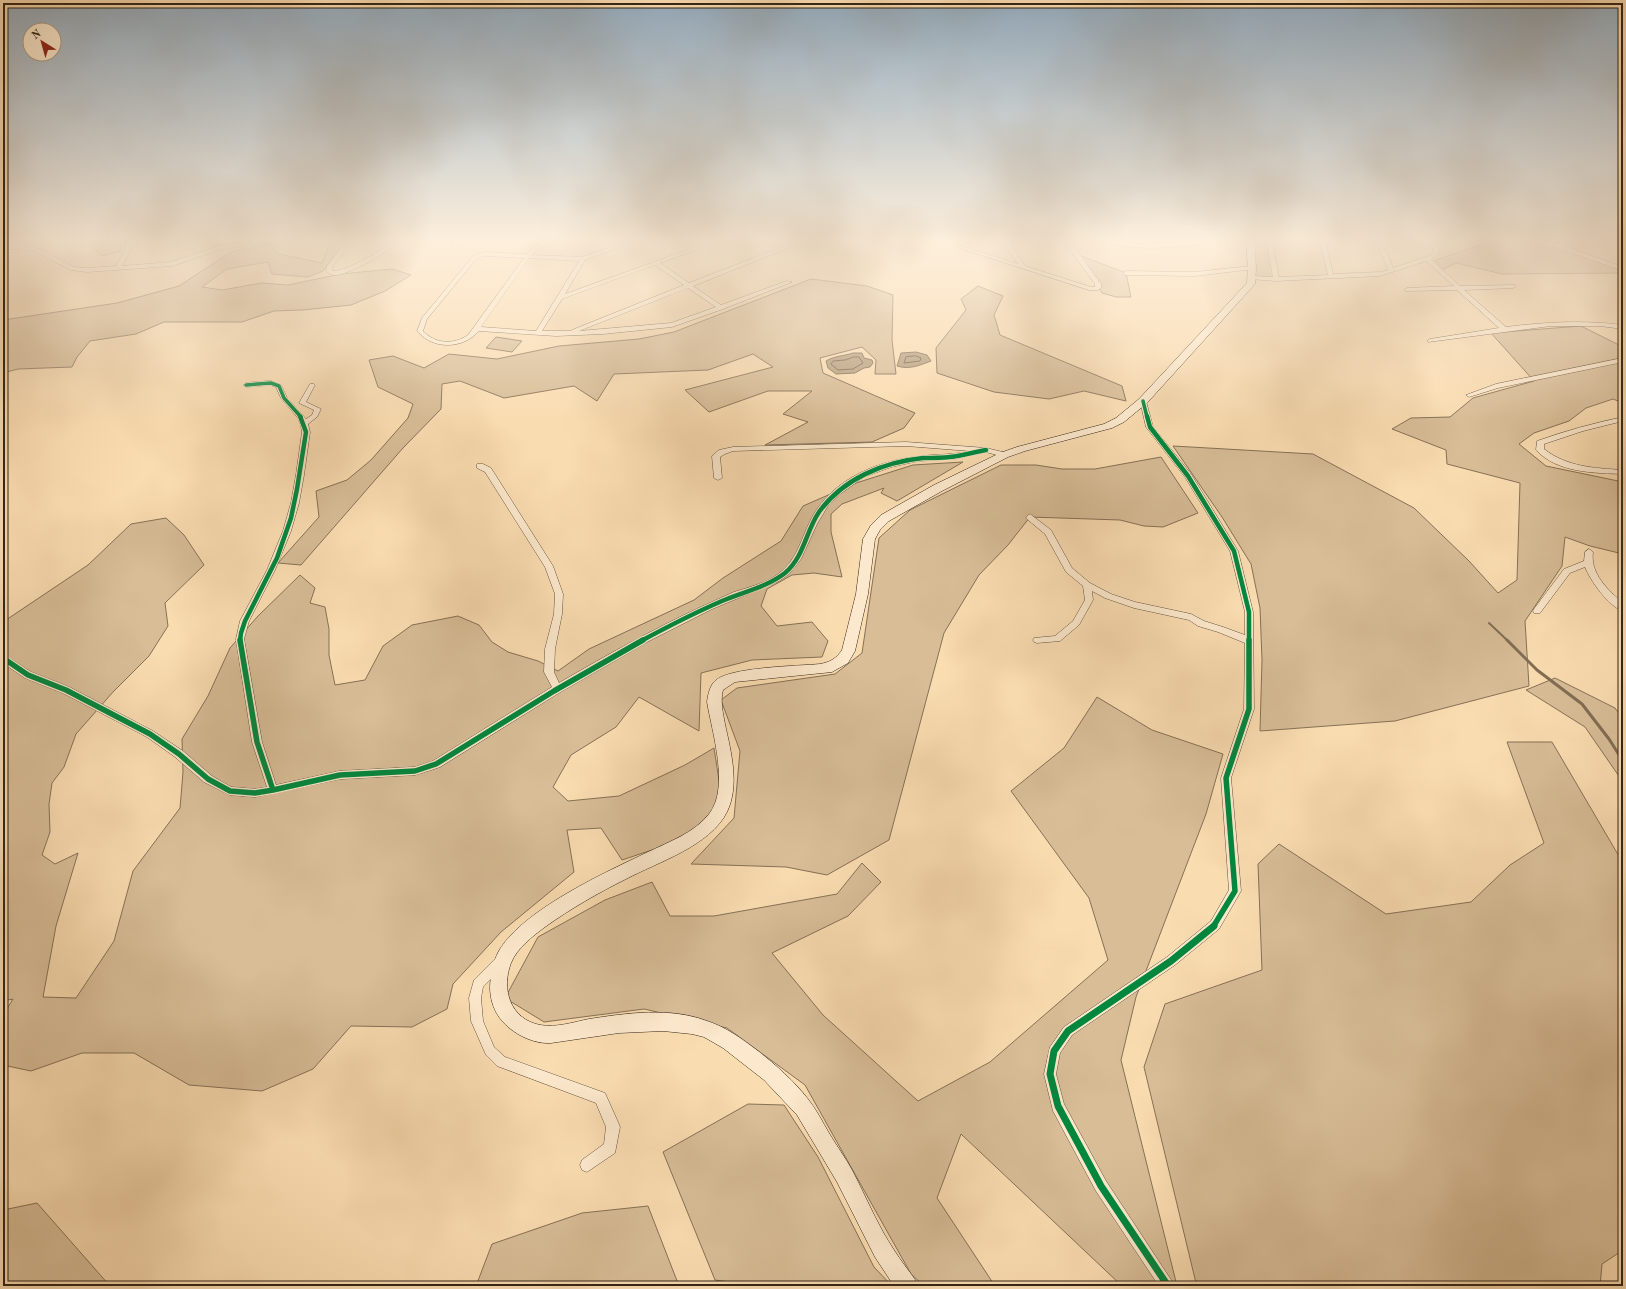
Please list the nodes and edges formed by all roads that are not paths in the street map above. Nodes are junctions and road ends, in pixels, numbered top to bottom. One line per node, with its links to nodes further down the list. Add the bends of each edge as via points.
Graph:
1 (440, 300): 12 (street, via 424,319 420,330 424,336 430,340 449,343 466,340)
2 (497, 300): 12 (street)
3 (558, 300): 15 (street)
4 (650, 300): 10 (street)
5 (710, 300): 9 (street)
6 (742, 300): 9 (street)
7 (1236, 300): 22 (main road)
8 (1472, 300): 13 (street)
9 (721, 308): 14 (street, via 672,325)
10 (589, 324): 14 (street); 16 (street)
11 (1623, 327): 13 (street, via 1583,322)
12 (477, 329): 15 (street)
13 (1504, 329): 17 (street)
14 (603, 332): 16 (street)
15 (538, 333): 16 (street)
16 (567, 334)
17 (1430, 341)
18 (1623, 360): 21 (street, via 1496,386)
19 (246, 385): 24 (street, via 270,383 279,386 284,399 301,415)
20 (312, 385): 24 (street, via 302,403 318,409 315,416)
21 (1469, 395)
22 (1143, 401): 26 (main road, via 1120,420 1108,426); 37 (street, via 1150,427 1188,476 1234,551 1249,612)
23 (1623, 419): 28 (street, via 1586,426 1540,443 1540,450 1549,459 1566,465 1585,470)
24 (305, 423): 40 (street, via 306,432 293,514 266,580 245,618 241,633 257,742)
25 (986, 450): 26 (street); 29 (street, via 906,444 734,449 716,456); 39 (street, via 953,457 896,463 863,474 842,487 828,500 808,532 803,551 793,566 777,579 704,608)
26 (1004, 455): 41 (main road, via 925,495 885,518 875,528 870,539 862,594 848,651 843,659 832,667 820,669 733,677 722,682 714,691 726,777 725,799 716,816 703,831 597,886 553,913 523,934)
27 (480, 466): 39 (street, via 488,470 550,566 559,594 549,672)
28 (1623, 472)
29 (718, 478)
30 (1030, 517): 33 (street, via 1048,532 1069,570)
31 (1589, 552): 32 (street)
32 (1588, 562): 34 (street, via 1603,590); 35 (street, via 1567,571)
33 (1087, 585): 36 (street, via 1089,600 1076,623 1057,639); 37 (street, via 1134,605 1191,617 1201,624)
34 (1623, 608)
35 (1537, 611)
36 (1037, 640)
37 (1249, 641): 44 (street, via 1249,709 1226,778 1236,891 1215,925 1171,961 1068,1031 1054,1051 1050,1074 1058,1106 1101,1186)
38 (3, 658): 40 (street, via 28,675 66,690 150,734 208,779 230,791 255,793)
39 (557, 688): 40 (street, via 436,764 415,772 340,775)
40 (273, 790)
41 (506, 955): 42 (street, via 478,984 475,998 477,1021 490,1051 501,1062 600,1098 614,1127 610,1148); 43 (main road, via 498,981 500,1005 516,1024 542,1034 618,1024 668,1021 707,1030 738,1047 772,1076 800,1105 846,1178 883,1251)
42 (587, 1165)
43 (908, 1286)
44 (1168, 1286)

